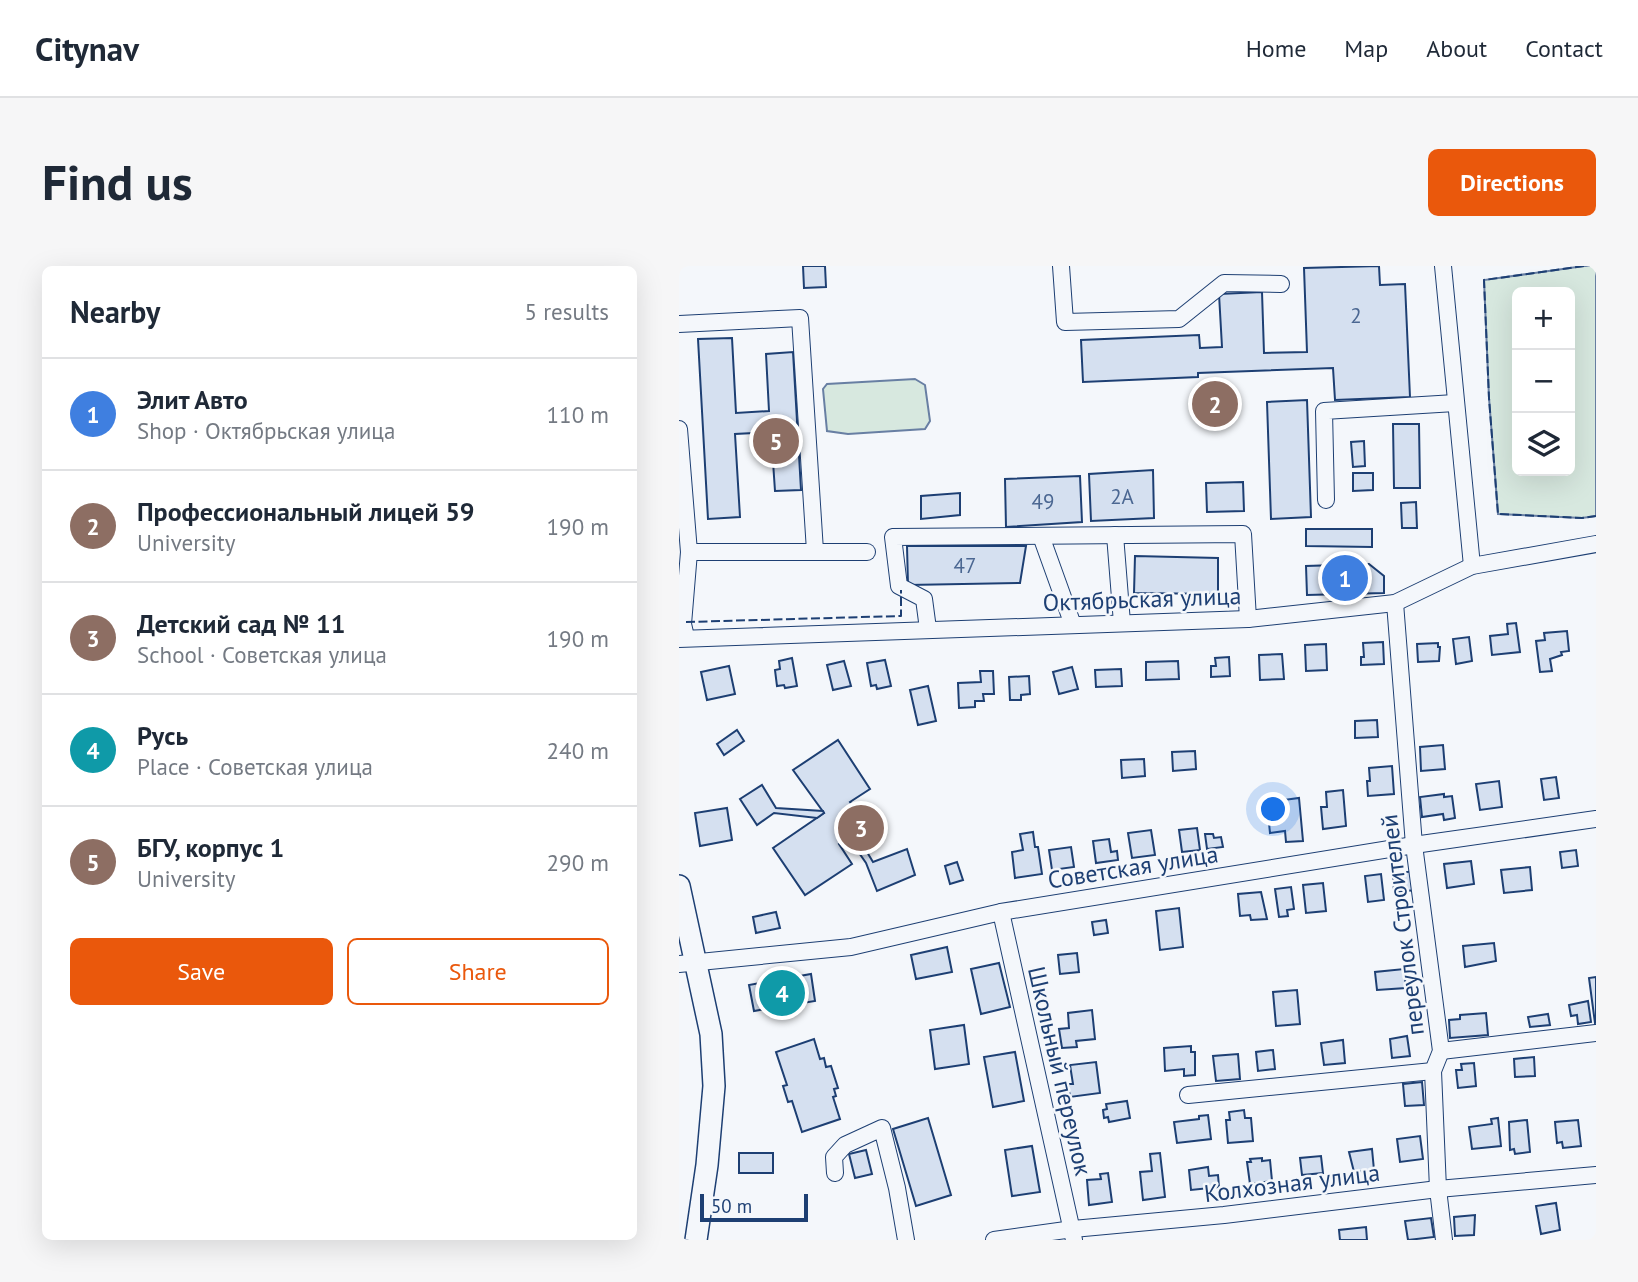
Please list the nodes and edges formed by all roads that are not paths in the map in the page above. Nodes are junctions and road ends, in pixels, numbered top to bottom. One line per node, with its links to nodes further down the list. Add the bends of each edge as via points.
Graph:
1 (1061, 266): 3 (street, via 1065,322 1179,319 1224,283)
2 (1443, 266): 5 (street)
3 (1281, 284)
4 (679, 324): 11 (street, via 800,318)
5 (1455, 403): 7 (street, via 1324,411); 14 (street)
6 (679, 429): 12 (street)
7 (1327, 500)
8 (1115, 535): 9 (street); 16 (street, via 1243,534); 17 (street)
9 (1041, 536): 18 (street); 19 (street, via 893,537 899,586 924,598)
10 (1596, 544): 14 (street, Октябрьская улица)
11 (814, 551): 12 (street); 13 (street)
12 (689, 552): 20 (street)
13 (867, 552)
14 (1472, 566): 15 (street, Октябрьская улица)
15 (1395, 603): 16 (street, Октябрьская улица); 22 (street, переулок Строителей)
16 (1248, 619): 17 (street, Октябрьская улица)
17 (1122, 623): 18 (street, Октябрьская улица)
18 (1073, 625): 19 (street, Октябрьская улица)
19 (928, 629): 20 (street, Октябрьская улица)
20 (682, 638)
21 (1596, 819): 22 (street, Советская улица)
22 (1414, 845): 24 (street, Советская улица); 27 (street, переулок Строителей)
23 (679, 886): 25 (main road)
24 (1001, 912): 25 (street, Советская улица, via 851,947); 33 (street, Школьный переулок)
25 (688, 963): 34 (main road, via 711,1034 714,1086)
26 (1596, 1033): 27 (street)
27 (1441, 1051): 28 (street, переулок Строителей)
28 (1433, 1071): 29 (street); 32 (street, переулок Строителей)
29 (1188, 1096)
30 (835, 1173): 35 (street, via 834,1157 845,1145 882,1128)
31 (1596, 1175): 32 (street, Колхозная улица)
32 (1437, 1189): 33 (street, Колхозная улица); 37 (street, переулок Строителей)
33 (1073, 1234): 36 (street, Колхозная улица)
34 (695, 1240)
35 (906, 1240)
36 (994, 1240)
37 (1444, 1240)

